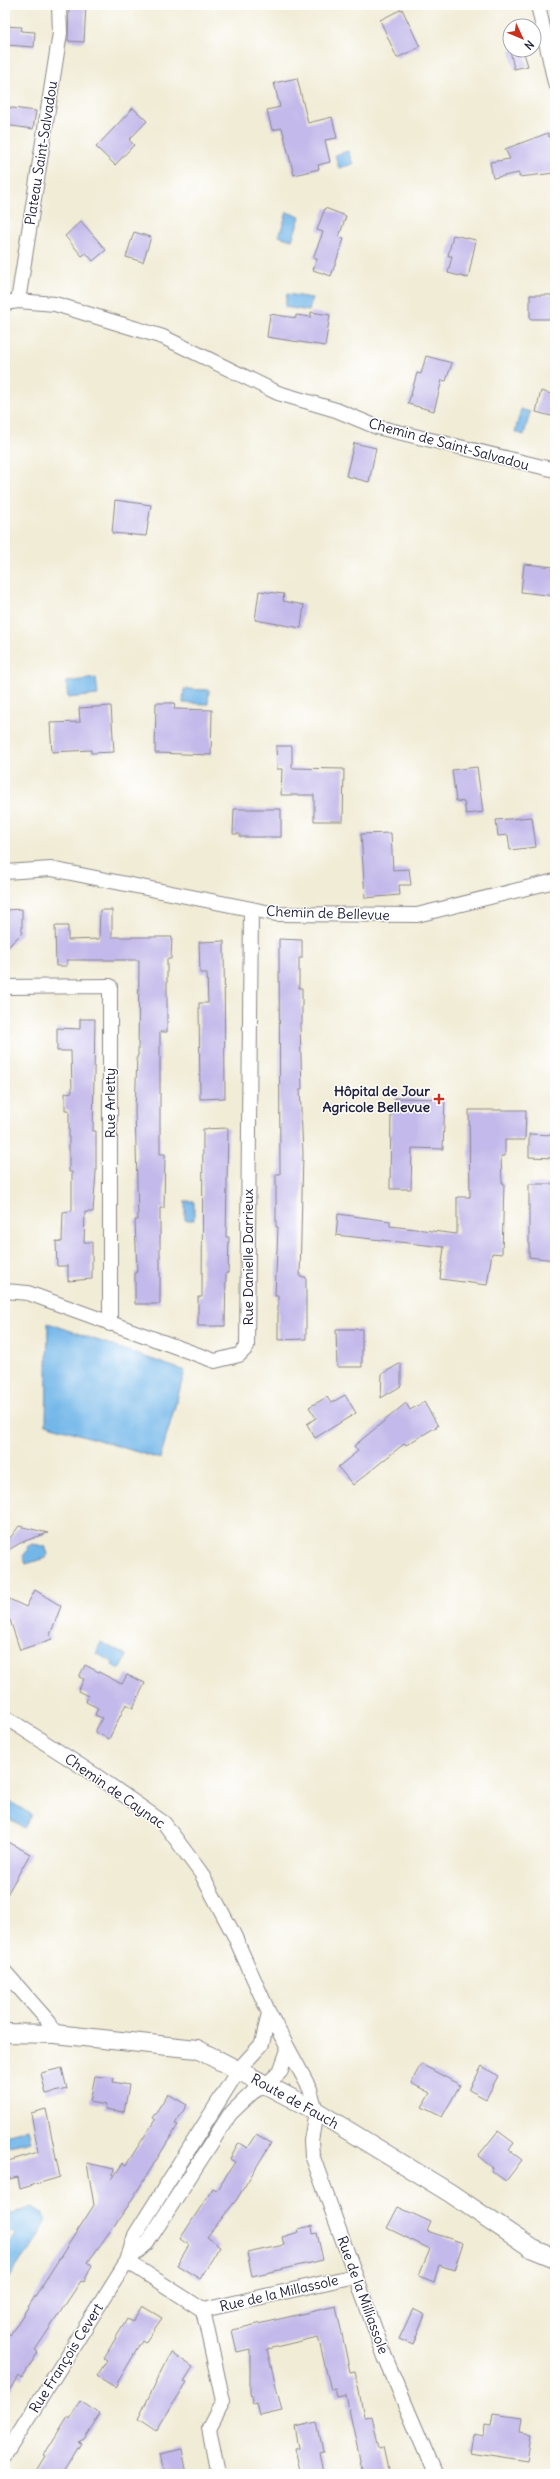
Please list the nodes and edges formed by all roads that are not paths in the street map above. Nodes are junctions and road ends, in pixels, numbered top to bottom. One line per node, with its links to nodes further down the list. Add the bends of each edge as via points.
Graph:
1 (59, 5): 4 (street, Plateau Saint-Salvadou, via 60,33)
2 (538, 5): 3 (street)
3 (555, 83)
4 (12, 302): 5 (street, Chemin de Saint-Salvadou, via 55,304 163,337 278,394 336,410 377,427)
5 (555, 470)
6 (5, 872): 8 (street, Chemin de Bellevue, via 51,869)
7 (555, 881): 8 (street, Chemin de Bellevue, via 417,915 276,914)
8 (251, 910): 11 (street, Rue Danielle Darrieux, via 247,1347 239,1355 215,1361)
9 (5, 987): 11 (street, Rue Arletty, via 110,986)
10 (5, 1291): 11 (street, Rue Danielle Darrieux, via 28,1293)
11 (110, 1324)
12 (5, 1717): 14 (street, Chemin de Caynac, via 164,1823 200,1872 234,1935)
13 (5, 1972): 16 (street, via 49,2022)
14 (269, 2013): 17 (street, Chemin de Caynac); 18 (street, via 262,2044)
15 (5, 2033): 16 (street, Route de Fauch)
16 (55, 2034): 18 (street, Route de Fauch, via 197,2049)
17 (288, 2050): 19 (street, via 280,2072); 20 (street, Chemin de Caynac, via 310,2090)
18 (239, 2070): 19 (street, Route de Fauch); 22 (street, Rue François Cevert, via 135,2235)
19 (267, 2084): 20 (street, Route de Fauch); 22 (street, Rue François Cevert, via 253,2092 230,2114 147,2243)
20 (316, 2111): 21 (street, Route de Fauch, via 450,2193 533,2249); 23 (street, Rue de la Milliassole, via 311,2140 312,2155)
21 (555, 2258)
22 (127, 2261): 24 (street); 25 (street, Rue François Cevert)
23 (356, 2276): 24 (street, Rue de la Millassole); 27 (street, Rue de la Milliassole, via 385,2357)
24 (203, 2310): 26 (street, via 223,2401 209,2428)
25 (5, 2455)
26 (218, 2474)
27 (434, 2474)

